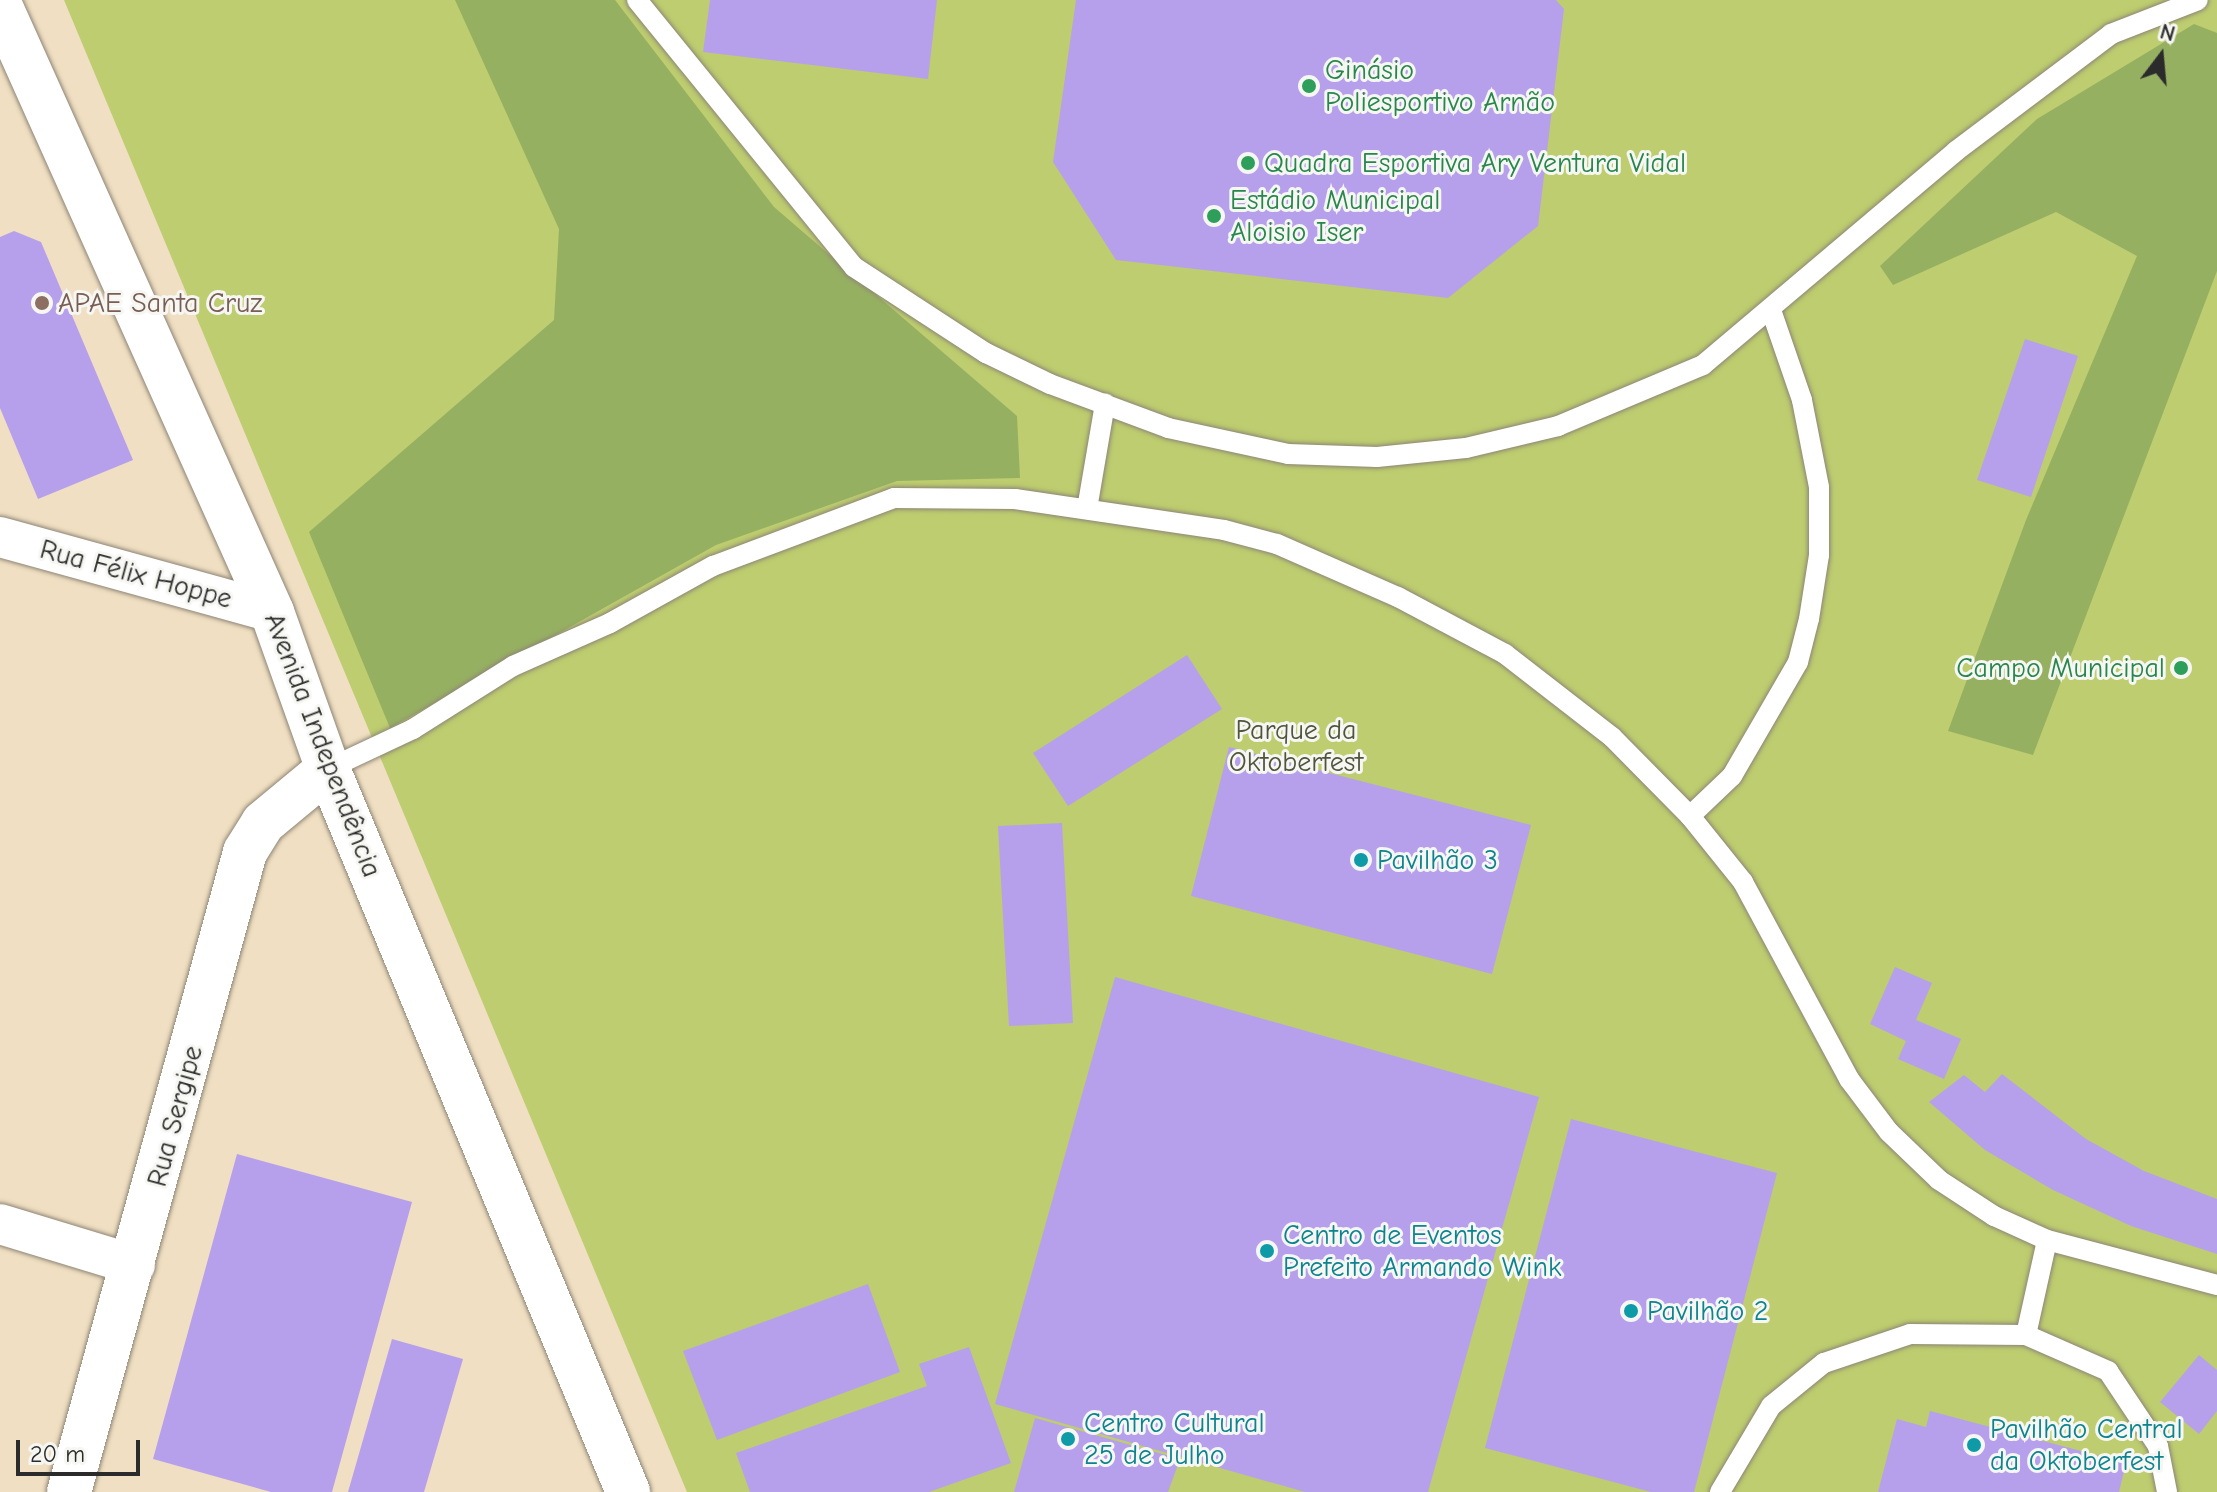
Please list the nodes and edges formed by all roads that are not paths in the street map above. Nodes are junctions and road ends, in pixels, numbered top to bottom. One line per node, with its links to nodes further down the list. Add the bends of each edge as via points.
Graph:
1 (637, 0): 5 (lane, via 854,267 986,353)
2 (2198, 0): 4 (lane, via 2111,34 1956,151)
3 (0, 5): 8 (main road, Avenida Independência)
4 (1771, 310): 5 (lane, via 1703,365 1630,399 1558,426 1466,448 1377,457 1288,454 1168,428); 10 (lane, via 1802,400 1819,487 1819,555 1798,662 1732,776)
5 (1105, 404): 6 (lane)
6 (1087, 509): 9 (lane, via 1015,499 894,498 713,566 610,623 513,666 413,729); 10 (lane, via 1224,530 1277,544 1398,597 1505,654 1612,737)
7 (0, 537): 8 (street, Rua Félix Hoppe)
8 (272, 612): 9 (main road, Avenida Independência)
9 (328, 769): 13 (main road, Rua Sergipe, via 263,823 245,852); 17 (main road, Avenida Independência)
10 (1690, 816): 12 (lane, via 1743,882 1849,1079 1889,1132 1939,1180 1994,1216)
11 (0, 1224): 13 (street)
12 (2047, 1240): 14 (lane); 15 (lane)
13 (135, 1265): 16 (main road, Rua Sergipe)
14 (2217, 1285)
15 (2026, 1335): 18 (lane, via 1910,1334 1824,1363 1771,1406); 19 (lane, via 2108,1371 2158,1446)
16 (69, 1492)
17 (628, 1492)
18 (1720, 1492)
19 (2167, 1492)

